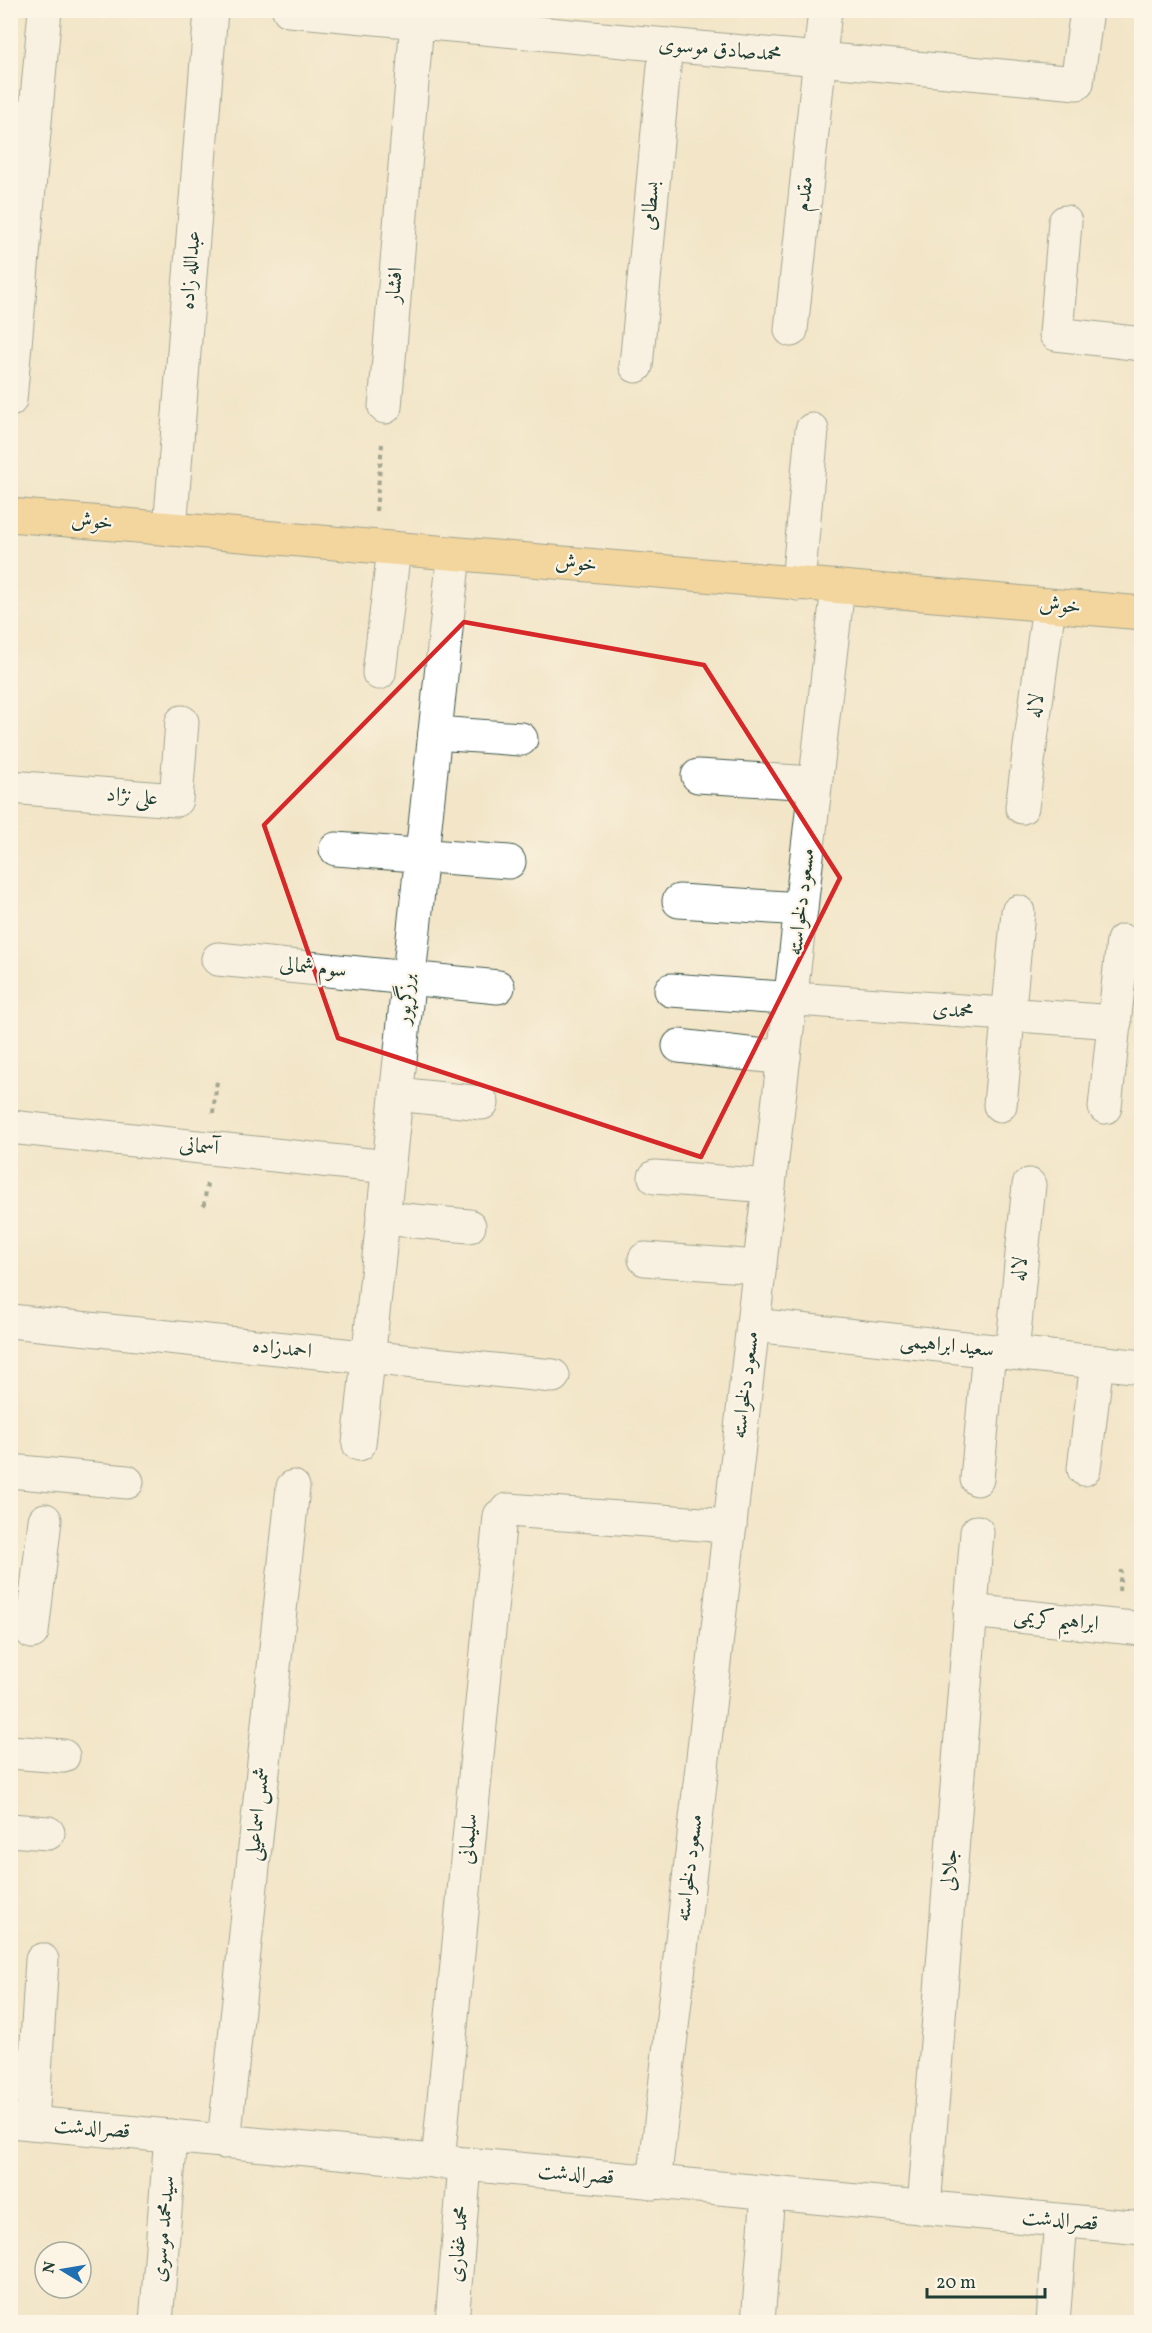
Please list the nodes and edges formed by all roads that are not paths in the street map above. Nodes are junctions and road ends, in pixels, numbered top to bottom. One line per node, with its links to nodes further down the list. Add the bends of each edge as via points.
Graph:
1 (45, 10): 13 (street)
2 (211, 10): 20 (street, عبدالله زاده)
3 (289, 10): 6 (street, محمدصادق موسوی)
4 (825, 10): 10 (street, مقدم)
5 (1087, 10): 10 (street, محمدصادق موسوی, via 1077,83)
6 (359, 14): 7 (street, محمدصادق موسوی)
7 (417, 22): 8 (street, محمدصادق موسوی); 17 (street, افشار)
8 (603, 25): 9 (street, محمدصادق موسوی)
9 (666, 45): 10 (street, محمدصادق موسوی); 15 (street, بسطامی)
10 (820, 59): 12 (street, مقدم)
11 (1065, 222): 14 (street, via 1056,334)
12 (791, 330)
13 (13, 343): 16 (street)
14 (1142, 344)
15 (636, 366)
16 (10, 400)
17 (385, 407)
18 (812, 430): 23 (street)
19 (10, 515): 20 (main road, خوش)
20 (170, 529): 21 (main road, خوش)
21 (384, 548): 22 (main road, خوش); 27 (street)
22 (454, 554): 23 (main road, خوش); 29 (street, برزگرپور)
23 (798, 584): 24 (main road, خوش)
24 (838, 587): 25 (main road, خوش); 32 (street, مسعود دلخواسته)
25 (1050, 605): 26 (main road, خوش); 34 (street, لاله)
26 (1142, 614)
27 (379, 673)
28 (182, 722): 33 (street, علی نژاد, via 176,800)
29 (435, 733): 30 (street); 36 (street, برزگرپور)
30 (521, 739)
31 (698, 776): 32 (street)
32 (815, 783): 39 (street, مسعود دلخواسته)
33 (10, 787)
34 (1022, 807)
35 (336, 849): 36 (street)
36 (422, 855): 37 (street); 43 (street, برزگرپور)
37 (508, 862)
38 (679, 901): 39 (street)
39 (801, 909): 46 (street, مسعود دلخواسته)
40 (1018, 912): 47 (street)
41 (1123, 941): 48 (street)
42 (218, 959): 43 (street, سوم شمالی)
43 (409, 977): 44 (street, سوم شمالی); 51 (street, برزگرپور)
44 (498, 987)
45 (671, 990): 46 (street, محمدی)
46 (790, 1000): 47 (street, محمدی); 50 (street, مسعود دلخواسته)
47 (1007, 1015): 48 (street, محمدی); 53 (street)
48 (1115, 1022): 54 (street)
49 (679, 1046): 50 (street)
50 (784, 1058): 59 (street, مسعود دلخواسته)
51 (396, 1094): 52 (street); 56 (street, برزگرپور)
52 (482, 1103)
53 (1000, 1105)
54 (1105, 1107)
55 (10, 1127): 56 (street, آسمانی)
56 (388, 1167): 60 (street, برزگرپور)
57 (655, 1177): 59 (street)
58 (1029, 1185): 66 (street, لاله)
59 (769, 1186): 63 (street, مسعود دلخواسته)
60 (383, 1218): 61 (street); 67 (street, برزگرپور)
61 (469, 1226)
62 (645, 1259): 63 (street)
63 (759, 1267): 65 (street, مسعود دلخواسته)
64 (10, 1321): 67 (street, احمدزاده)
65 (753, 1325): 66 (street, سعید ابراهیمی); 78 (street, مسعود دلخواسته)
66 (1000, 1352): 68 (street, سعید ابراهیمی); 74 (street, لاله)
67 (368, 1357): 70 (street, احمدزاده); 71 (street, برزگرپور)
68 (1097, 1362): 69 (street, سعید ابراهیمی); 72 (street)
69 (1142, 1367)
70 (553, 1376)
71 (359, 1444)
72 (1084, 1469)
73 (10, 1471): 75 (street)
74 (976, 1479)
75 (127, 1482)
76 (293, 1487): 91 (street, شمس اسماعیلی)
77 (45, 1520): 80 (street)
78 (730, 1526): 92 (street, سلیمانی, via 504,1513); 93 (street, مسعود دلخواسته)
79 (977, 1532): 81 (street, جلالی)
80 (23, 1589): 83 (street)
81 (970, 1611): 82 (street, ابراهیم کریمی); 95 (street, جلالی)
82 (1142, 1629)
83 (32, 1632)
84 (10, 1752): 85 (street)
85 (63, 1756)
86 (10, 1830): 87 (street)
87 (48, 1833)
88 (42, 1960): 89 (street)
89 (21, 2122): 90 (street, قصرالدشت)
90 (171, 2136): 91 (street, قصرالدشت); 98 (street, سیدمحمد موسوی)
91 (224, 2142): 92 (street, قصرالدشت)
92 (451, 2163): 93 (street, قصرالدشت); 99 (street, محمد غفاری)
93 (654, 2183): 94 (street, قصرالدشت)
94 (768, 2193): 95 (street, قصرالدشت); 100 (street)
95 (924, 2208): 96 (street, قصرالدشت)
96 (1061, 2221): 97 (street, قصرالدشت); 101 (street)
97 (1142, 2228)
98 (156, 2322)
99 (452, 2322)
100 (758, 2322)
101 (1053, 2322)

